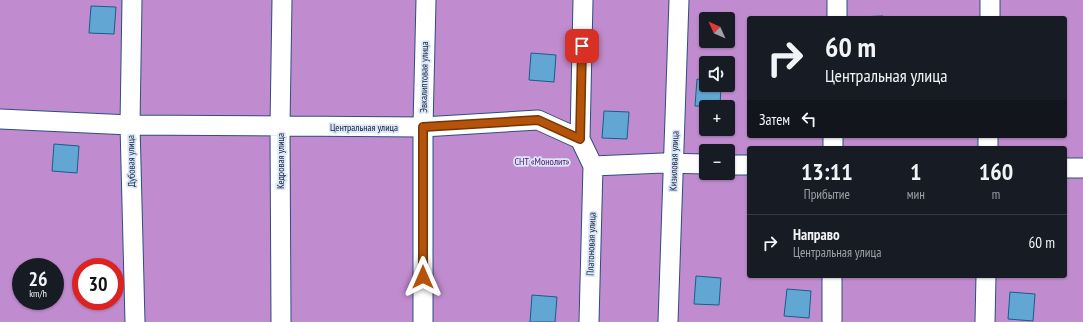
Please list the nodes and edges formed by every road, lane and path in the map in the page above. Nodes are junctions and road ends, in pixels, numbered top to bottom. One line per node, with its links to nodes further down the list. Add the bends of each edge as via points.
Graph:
1 (132, 0): 11 (street, Дубовая улица)
2 (282, 0): 12 (street, Кедровая улица)
3 (426, 0): 13 (street, Эвкалиптовая улица)
4 (583, 0): 14 (street)
5 (679, 0): 15 (street, Кизиловая улица)
6 (838, 0): 8 (street)
7 (990, 0): 9 (street)
8 (837, 16)
9 (990, 16)
10 (0, 119): 11 (street, Центральная улица)
11 (130, 125): 12 (street, Центральная улица); 24 (street, Дубовая улица)
12 (280, 126): 13 (street, Центральная улица); 25 (street, Кедровая улица)
13 (423, 127): 14 (street, Центральная улица, via 538,120); 26 (street, Эвкалиптовая улица)
14 (580, 139): 19 (street)
15 (674, 164): 16 (street); 19 (street); 28 (street, Кизиловая улица)
16 (699, 164)
17 (735, 165): 18 (street)
18 (747, 165)
19 (593, 166): 27 (street, Платоновая улица)
20 (1067, 168): 21 (street)
21 (1083, 168)
22 (832, 278): 29 (street)
23 (986, 278): 30 (street)
24 (135, 322)
25 (282, 322)
26 (423, 322)
27 (589, 322)
28 (668, 322)
29 (832, 322)
30 (985, 322)

